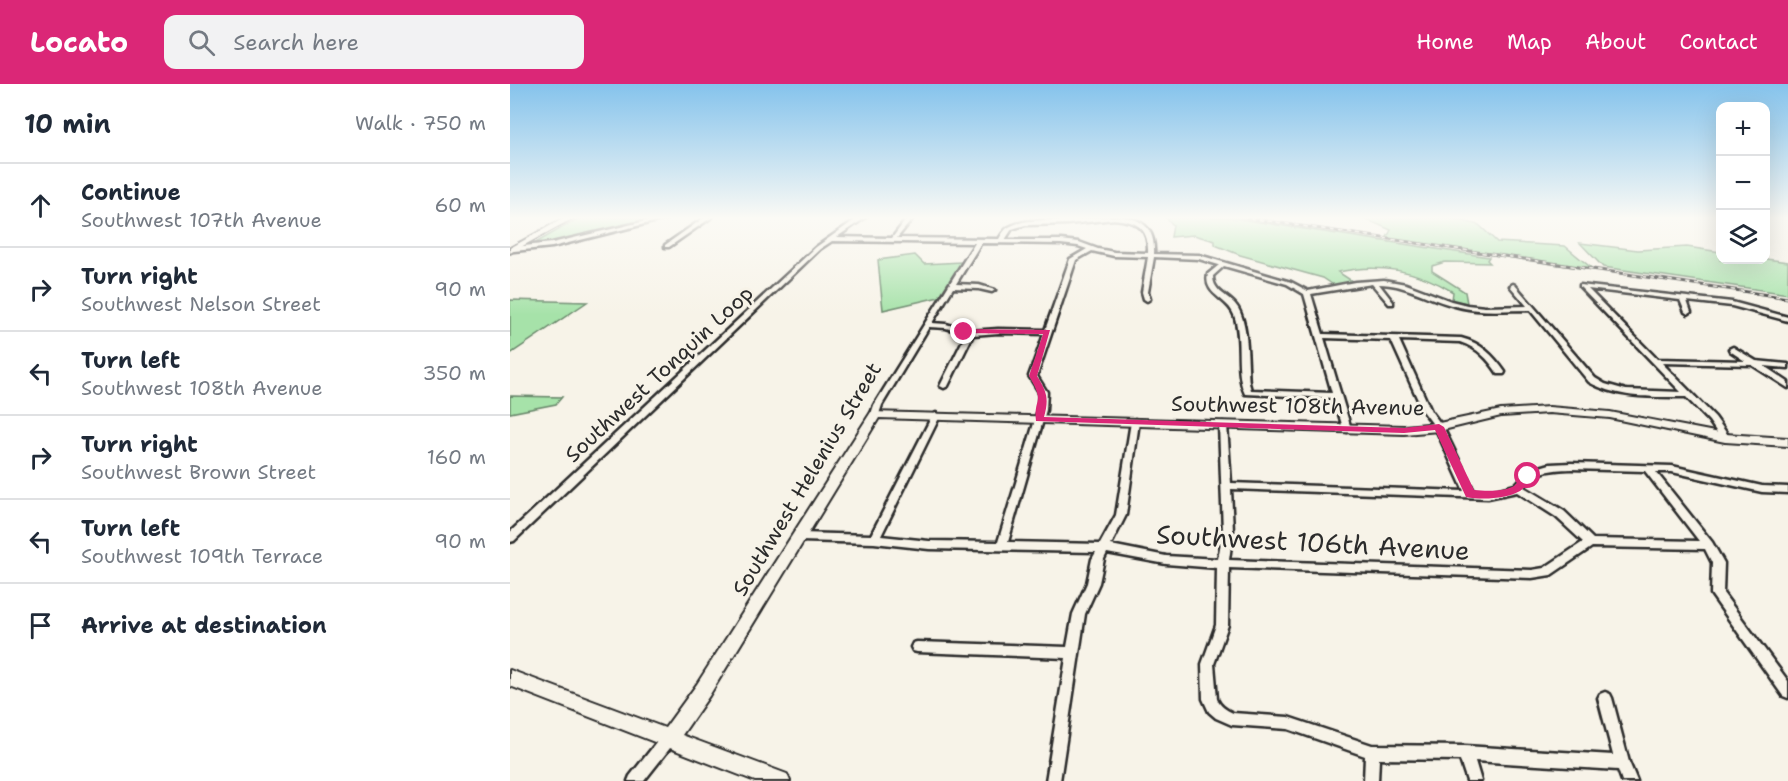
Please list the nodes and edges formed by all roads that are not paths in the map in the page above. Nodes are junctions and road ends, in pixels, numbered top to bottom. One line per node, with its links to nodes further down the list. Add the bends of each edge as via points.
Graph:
1 (816, 250): 48 (street, Southwest Tonquin Loop)
2 (974, 250): 9 (street, Southwest Helenius Street)
3 (1090, 250): 20 (street, via 1072,259)
4 (1093, 250): 6 (street)
5 (1150, 250): 6 (street)
6 (1150, 255): 7 (street, via 1199,257); 14 (street)
7 (1222, 265): 12 (street, via 1289,283); 32 (street, via 1209,280 1212,289 1231,303 1238,314 1248,392)
8 (1374, 282): 12 (street); 15 (street); 16 (street, via 1413,287 1456,305)
9 (952, 286): 11 (street); 19 (street, Southwest Helenius Street)
10 (1514, 286): 16 (street)
11 (992, 290)
12 (1307, 293): 22 (street)
13 (1683, 298): 17 (street); 18 (street, via 1732,304); 25 (street, via 1582,286)
14 (1147, 299)
15 (1391, 303)
16 (1531, 308): 31 (street, via 1548,323 1592,380 1615,391)
17 (1688, 312)
18 (1788, 319)
19 (927, 325): 21 (street); 33 (street, Southwest Helenius Street)
20 (1047, 332): 21 (street); 35 (street, via 1033,376 1043,392)
21 (970, 333): 29 (street)
22 (1320, 336): 23 (street); 32 (street)
23 (1394, 338): 28 (street, via 1466,342 1487,353); 38 (street, via 1426,411)
24 (1732, 349): 26 (street)
25 (1655, 360): 26 (street); 31 (street)
26 (1752, 363): 27 (street); 30 (street)
27 (1788, 366)
28 (1502, 372)
29 (944, 386)
30 (1788, 386)
31 (1688, 395): 40 (street)
32 (1336, 396): 39 (street)
33 (875, 414): 34 (street, Southwest 108th Avenue); 47 (street, Southwest Helenius Street)
34 (936, 416): 35 (street, Southwest 108th Avenue); 49 (street)
35 (1039, 419): 36 (street, Southwest 108th Avenue); 52 (street)
36 (1135, 422): 37 (street, Southwest 108th Avenue); 53 (street, via 1121,515)
37 (1223, 425): 39 (street, Southwest 108th Avenue); 43 (street)
38 (1439, 427): 39 (street, Southwest 108th Avenue); 40 (street, Southwest 108th Avenue, via 1509,412 1568,411 1610,415); 46 (street)
39 (1347, 429)
40 (1725, 438): 41 (street, Southwest 108th Avenue)
41 (1788, 442)
42 (1648, 468): 44 (street, via 1550,467 1528,476); 45 (street, via 1688,471 1762,489); 51 (street)
43 (1227, 486): 46 (street); 54 (street, via 1228,531)
44 (1518, 488): 46 (street, via 1499,494); 50 (street, via 1560,514)
45 (1788, 490)
46 (1470, 494)
47 (800, 537): 49 (street, Southwest 106th Avenue); 60 (street, Southwest Helenius Street)
48 (510, 538)
49 (874, 539): 52 (street, Southwest 106th Avenue)
50 (1590, 543): 51 (street); 54 (street, Southwest 106th Avenue, via 1547,572 1532,573)
51 (1708, 545): 58 (street, via 1718,563 1717,594)
52 (1002, 546): 53 (street, Southwest 106th Avenue)
53 (1103, 548): 54 (street, Southwest 106th Avenue, via 1166,560); 56 (street, via 1093,584 1081,606)
54 (1223, 564): 61 (street, via 1222,625 1208,664 1214,708 1232,719 1301,726)
55 (916, 647): 56 (street)
56 (1072, 653): 66 (street)
57 (510, 678): 60 (street)
58 (1788, 692)
59 (1605, 698): 63 (street)
60 (669, 738): 64 (street); 65 (street)
61 (1372, 752): 62 (street); 67 (street)
62 (1465, 753): 63 (street); 68 (street)
63 (1622, 763): 69 (street)
64 (635, 781)
65 (780, 781)
66 (1053, 781)
67 (1371, 781)
68 (1474, 781)
69 (1630, 781)

